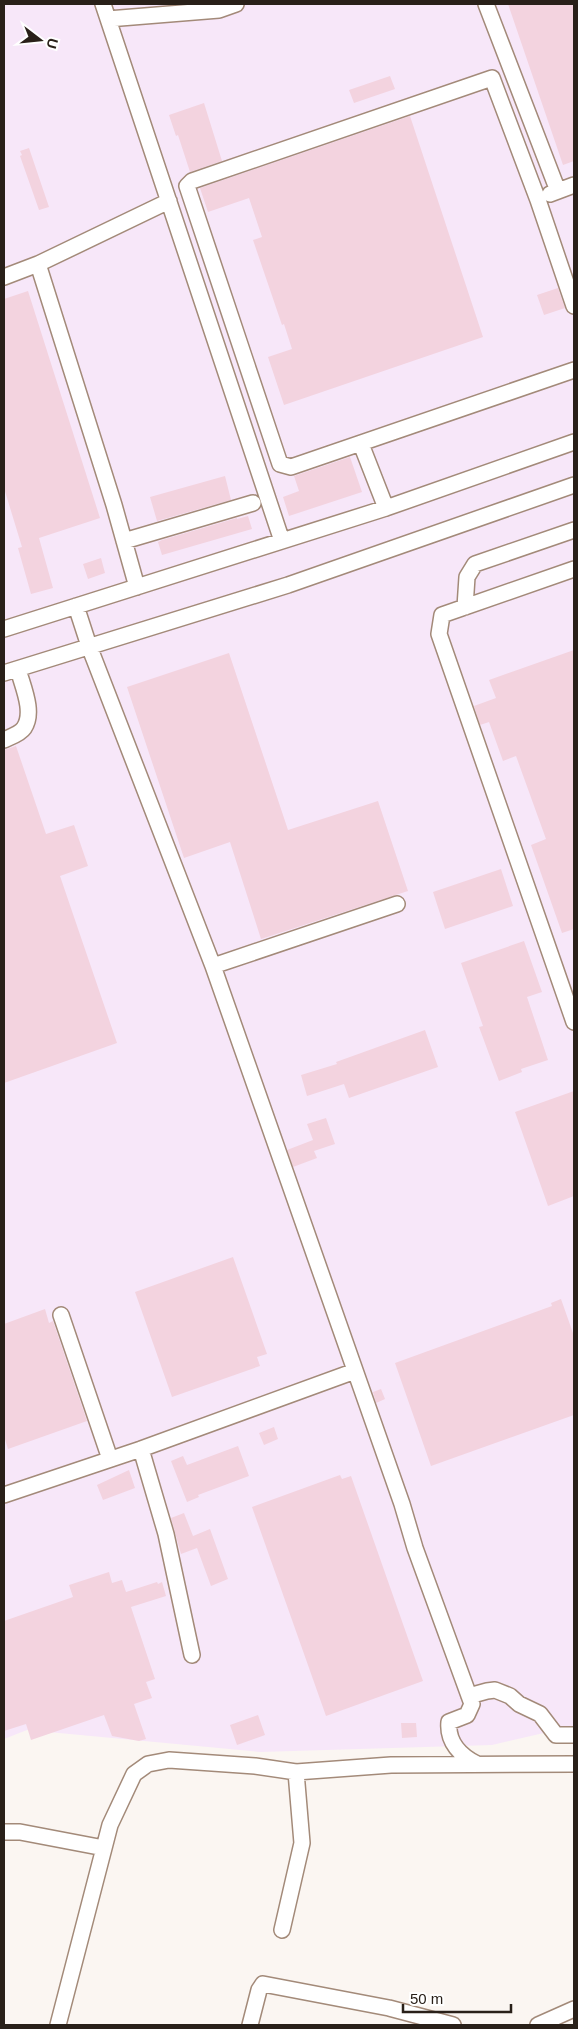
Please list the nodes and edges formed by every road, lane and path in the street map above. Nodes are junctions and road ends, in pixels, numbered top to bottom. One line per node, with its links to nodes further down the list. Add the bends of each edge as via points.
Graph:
1 (103, 4): 4 (street)
2 (236, 4): 4 (street, via 219,10)
3 (486, 4): 5 (street)
4 (108, 19): 10 (street)
5 (510, 70): 6 (street); 8 (street)
6 (492, 78): 9 (street); 16 (street, via 192,181 187,186 280,464 291,467)
7 (574, 185): 8 (street)
8 (558, 191): 9 (street)
9 (538, 200): 13 (street)
10 (170, 201): 11 (street); 22 (street)
11 (38, 264): 12 (street); 21 (street)
12 (4, 277)
13 (574, 306)
14 (574, 370): 16 (street)
15 (574, 442): 19 (street)
16 (361, 444): 19 (street)
17 (574, 485): 28 (street, via 288,585)
18 (253, 503): 21 (street)
19 (386, 508): 22 (street)
20 (574, 530): 26 (street, via 475,564 467,578)
21 (124, 541): 24 (street)
22 (282, 541): 24 (street)
23 (574, 569): 26 (street)
24 (138, 587): 25 (street)
25 (76, 606): 27 (street); 28 (street)
26 (465, 607): 33 (street, via 442,614 439,634)
27 (4, 629)
28 (89, 646): 29 (street); 32 (street)
29 (11, 671): 30 (street, via 27,705 26,723 24,729)
30 (4, 740)
31 (397, 904): 32 (street)
32 (213, 966): 35 (street)
33 (574, 1022)
34 (61, 1315): 37 (street)
35 (355, 1371): 36 (street); 40 (street)
36 (141, 1449): 37 (street); 39 (street, via 166,1534)
37 (110, 1459): 38 (street)
38 (5, 1491)
39 (192, 1655)
40 (469, 1696): 41 (street, via 487,1691 500,1692 540,1714 556,1735); 42 (street, via 472,1704 468,1715 449,1722 449,1728 456,1749)
41 (574, 1735)
42 (477, 1764): 43 (street); 44 (street, via 391,1765)
43 (574, 1764)
44 (296, 1772): 46 (street, via 168,1760 148,1764 134,1774 126,1788); 47 (street, via 302,1843)
45 (4, 1832): 46 (street, via 20,1832)
46 (104, 1848): 49 (street)
47 (282, 1930)
48 (574, 2008): 52 (street)
49 (58, 2025)
50 (250, 2025): 51 (street, via 263,1984 389,2008)
51 (453, 2025)
52 (538, 2025)

